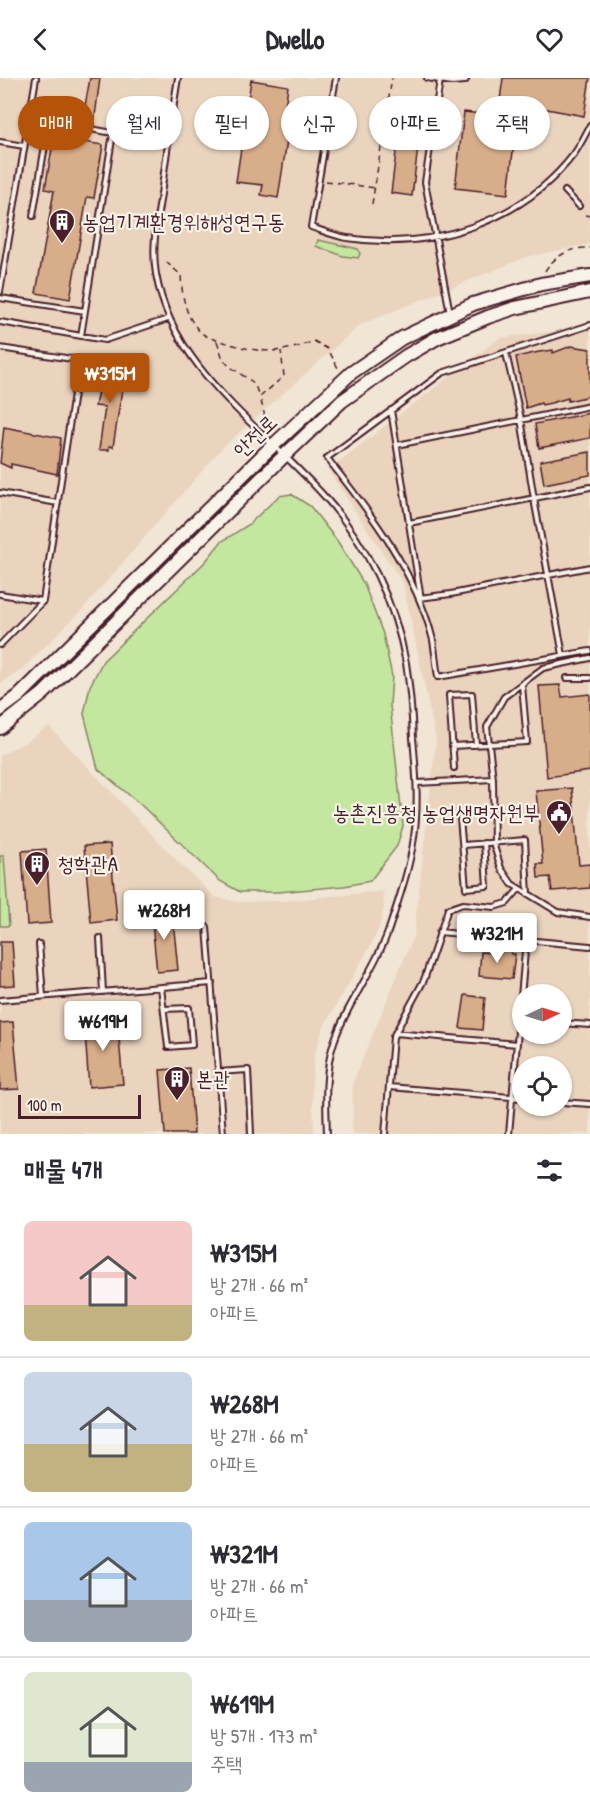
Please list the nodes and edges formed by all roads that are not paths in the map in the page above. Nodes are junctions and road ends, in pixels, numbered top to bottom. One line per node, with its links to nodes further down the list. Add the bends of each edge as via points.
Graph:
1 (36, 78): 7 (lane)
2 (178, 78): 24 (lane, via 155,232 155,273)
3 (336, 78): 17 (lane, via 311,227 345,238)
4 (427, 78): 6 (lane)
5 (467, 78): 6 (lane, via 459,82)
6 (440, 80): 17 (lane, via 425,183)
7 (33, 96)
8 (590, 126): 17 (lane, via 574,153 538,190 484,222)
9 (94, 130): 22 (lane, via 113,133)
10 (0, 142): 11 (lane)
11 (18, 145)
12 (23, 150): 19 (lane)
13 (44, 150): 16 (lane)
14 (565, 192): 15 (lane)
15 (579, 206)
16 (33, 216)
17 (434, 238): 23 (lane)
18 (590, 276): 23 (street, 안전로, via 541,284)
19 (0, 292)
20 (590, 292): 35 (street, 안전로, via 515,308 437,338 342,401)
21 (0, 298): 22 (lane)
22 (85, 311): 27 (lane)
23 (450, 314): 33 (street, 안전로, via 402,338 351,373)
24 (168, 319): 27 (lane, via 105,340); 33 (lane, via 197,366)
25 (0, 322): 27 (lane)
26 (590, 326): 29 (lane)
27 (81, 336)
28 (0, 348): 39 (lane, via 79,360)
29 (506, 353): 31 (lane, via 442,373); 32 (lane)
30 (590, 406): 32 (lane)
31 (391, 410): 34 (lane); 44 (lane, via 327,458 368,509)
32 (521, 419): 34 (lane); 38 (lane)
33 (273, 445): 35 (lane); 53 (street, 안전로, via 19,696)
34 (397, 445): 40 (lane)
35 (284, 456): 54 (street, 안전로, via 43,694); 60 (lane, via 343,518 367,554 383,590 406,661)
36 (590, 487): 38 (lane)
37 (0, 493): 39 (lane)
38 (534, 500): 40 (lane); 42 (lane)
39 (58, 503): 45 (lane)
40 (409, 523): 44 (lane)
41 (590, 567): 42 (lane)
42 (548, 576): 44 (lane); 48 (lane)
43 (0, 594): 45 (lane)
44 (419, 598): 48 (lane, via 433,641 438,677)
45 (43, 601): 46 (lane)
46 (0, 645)
47 (590, 651): 48 (lane)
48 (562, 655)
49 (590, 658): 52 (lane, via 543,668)
50 (567, 678): 51 (lane)
51 (590, 678)
52 (522, 684): 55 (lane, via 504,697 487,727); 55 (lane, via 527,742)
53 (0, 710)
54 (0, 728)
55 (488, 744): 56 (lane); 59 (lane)
56 (476, 745): 57 (lane); 57 (lane, via 472,694 449,695)
57 (452, 746): 58 (lane)
58 (454, 768)
59 (493, 779): 60 (lane); 63 (lane)
60 (417, 783): 94 (lane, via 414,840 395,910 377,959 333,1043 326,1088)
61 (460, 818): 64 (lane)
62 (484, 843): 63 (lane); 64 (lane); 64 (lane, via 487,886 466,888)
63 (494, 843): 65 (lane, via 501,868); 66 (lane, via 525,840)
64 (463, 845)
65 (519, 889): 66 (lane); 69 (lane, via 507,903 494,907 463,904 448,909)
66 (528, 894): 67 (lane, via 558,912)
67 (590, 917)
68 (207, 927): 74 (lane)
69 (439, 932): 71 (lane); 83 (lane, via 424,980)
70 (100, 938): 77 (lane)
71 (526, 940): 73 (lane); 75 (lane)
72 (39, 944): 78 (lane)
73 (590, 946)
74 (212, 984): 76 (lane); 87 (lane)
75 (523, 984)
76 (161, 987): 77 (lane); 80 (lane)
77 (103, 992): 78 (lane)
78 (43, 996): 79 (lane)
79 (0, 1000)
80 (164, 1009): 80 (lane, via 168,1047 192,1046 189,1008)
81 (572, 1024): 82 (lane)
82 (590, 1025)
83 (395, 1034): 84 (lane); 88 (lane)
84 (512, 1044)
85 (517, 1044): 86 (lane)
86 (516, 1056)
87 (218, 1072): 92 (lane); 93 (lane, via 248,1070)
88 (389, 1087): 89 (lane); 95 (lane)
89 (512, 1097): 96 (lane)
90 (572, 1103): 91 (lane)
91 (590, 1104)
92 (223, 1134)
93 (251, 1134)
94 (327, 1134)
95 (386, 1134)
96 (509, 1134)

